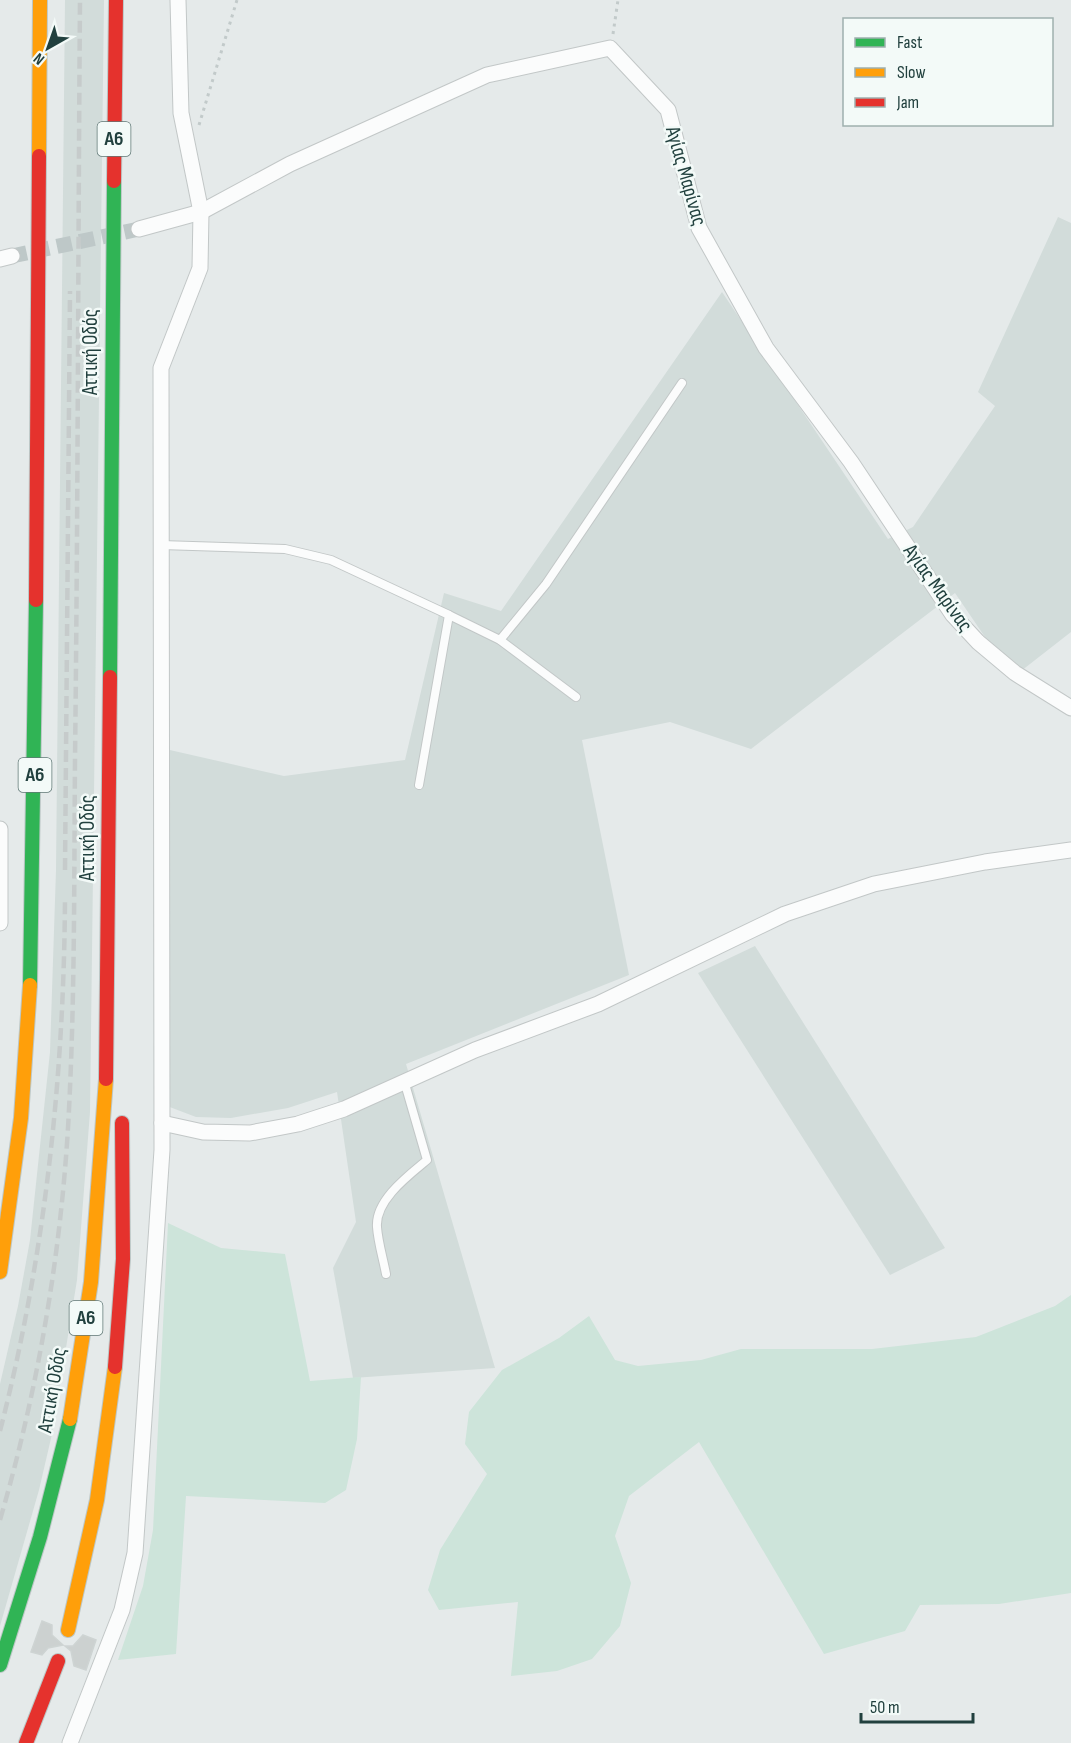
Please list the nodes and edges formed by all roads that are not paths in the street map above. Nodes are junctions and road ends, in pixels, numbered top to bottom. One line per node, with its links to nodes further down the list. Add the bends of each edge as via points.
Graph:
1 (40, 0): 21 (highway, Α6, via 30,1000 21,1124)
2 (116, 0): 16 (highway, Αττική Οδός / Α6)
3 (178, 0): 4 (street, via 181,113)
4 (201, 212): 5 (street); 7 (street, via 200,268 161,368); 11 (street, Αγίας Μαρίνας, via 290,164 487,75 609,48 668,110 699,228 766,348 850,462 953,615 1015,674)
5 (139, 230)
6 (682, 383): 9 (lane, via 546,584)
7 (161, 544): 8 (lane, via 297,552 331,560); 20 (street)
8 (449, 615): 9 (lane); 12 (lane)
9 (500, 640): 10 (lane)
10 (576, 697)
11 (1071, 708)
12 (419, 785)
13 (0, 829): 15 (street)
14 (1071, 850): 18 (street, via 885,882 785,914 598,1004 475,1050)
15 (0, 923)
16 (107, 961): 17 (highway); 25 (highway, Αττική Οδός / Α6, via 106,1102 96,1251 61,1458 33,1565)
17 (123, 1016)
18 (405, 1084): 20 (street, via 298,1124 250,1133 203,1132); 22 (lane, via 427,1160 382,1206 376,1224)
19 (122, 1111): 23 (highway, via 122,1278 114,1373 88,1554)
20 (162, 1123): 27 (street, via 135,1553 122,1610)
21 (0, 1272)
22 (386, 1274)
23 (68, 1630)
24 (58, 1661): 26 (highway)
25 (0, 1665)
26 (26, 1743)
27 (70, 1743)

